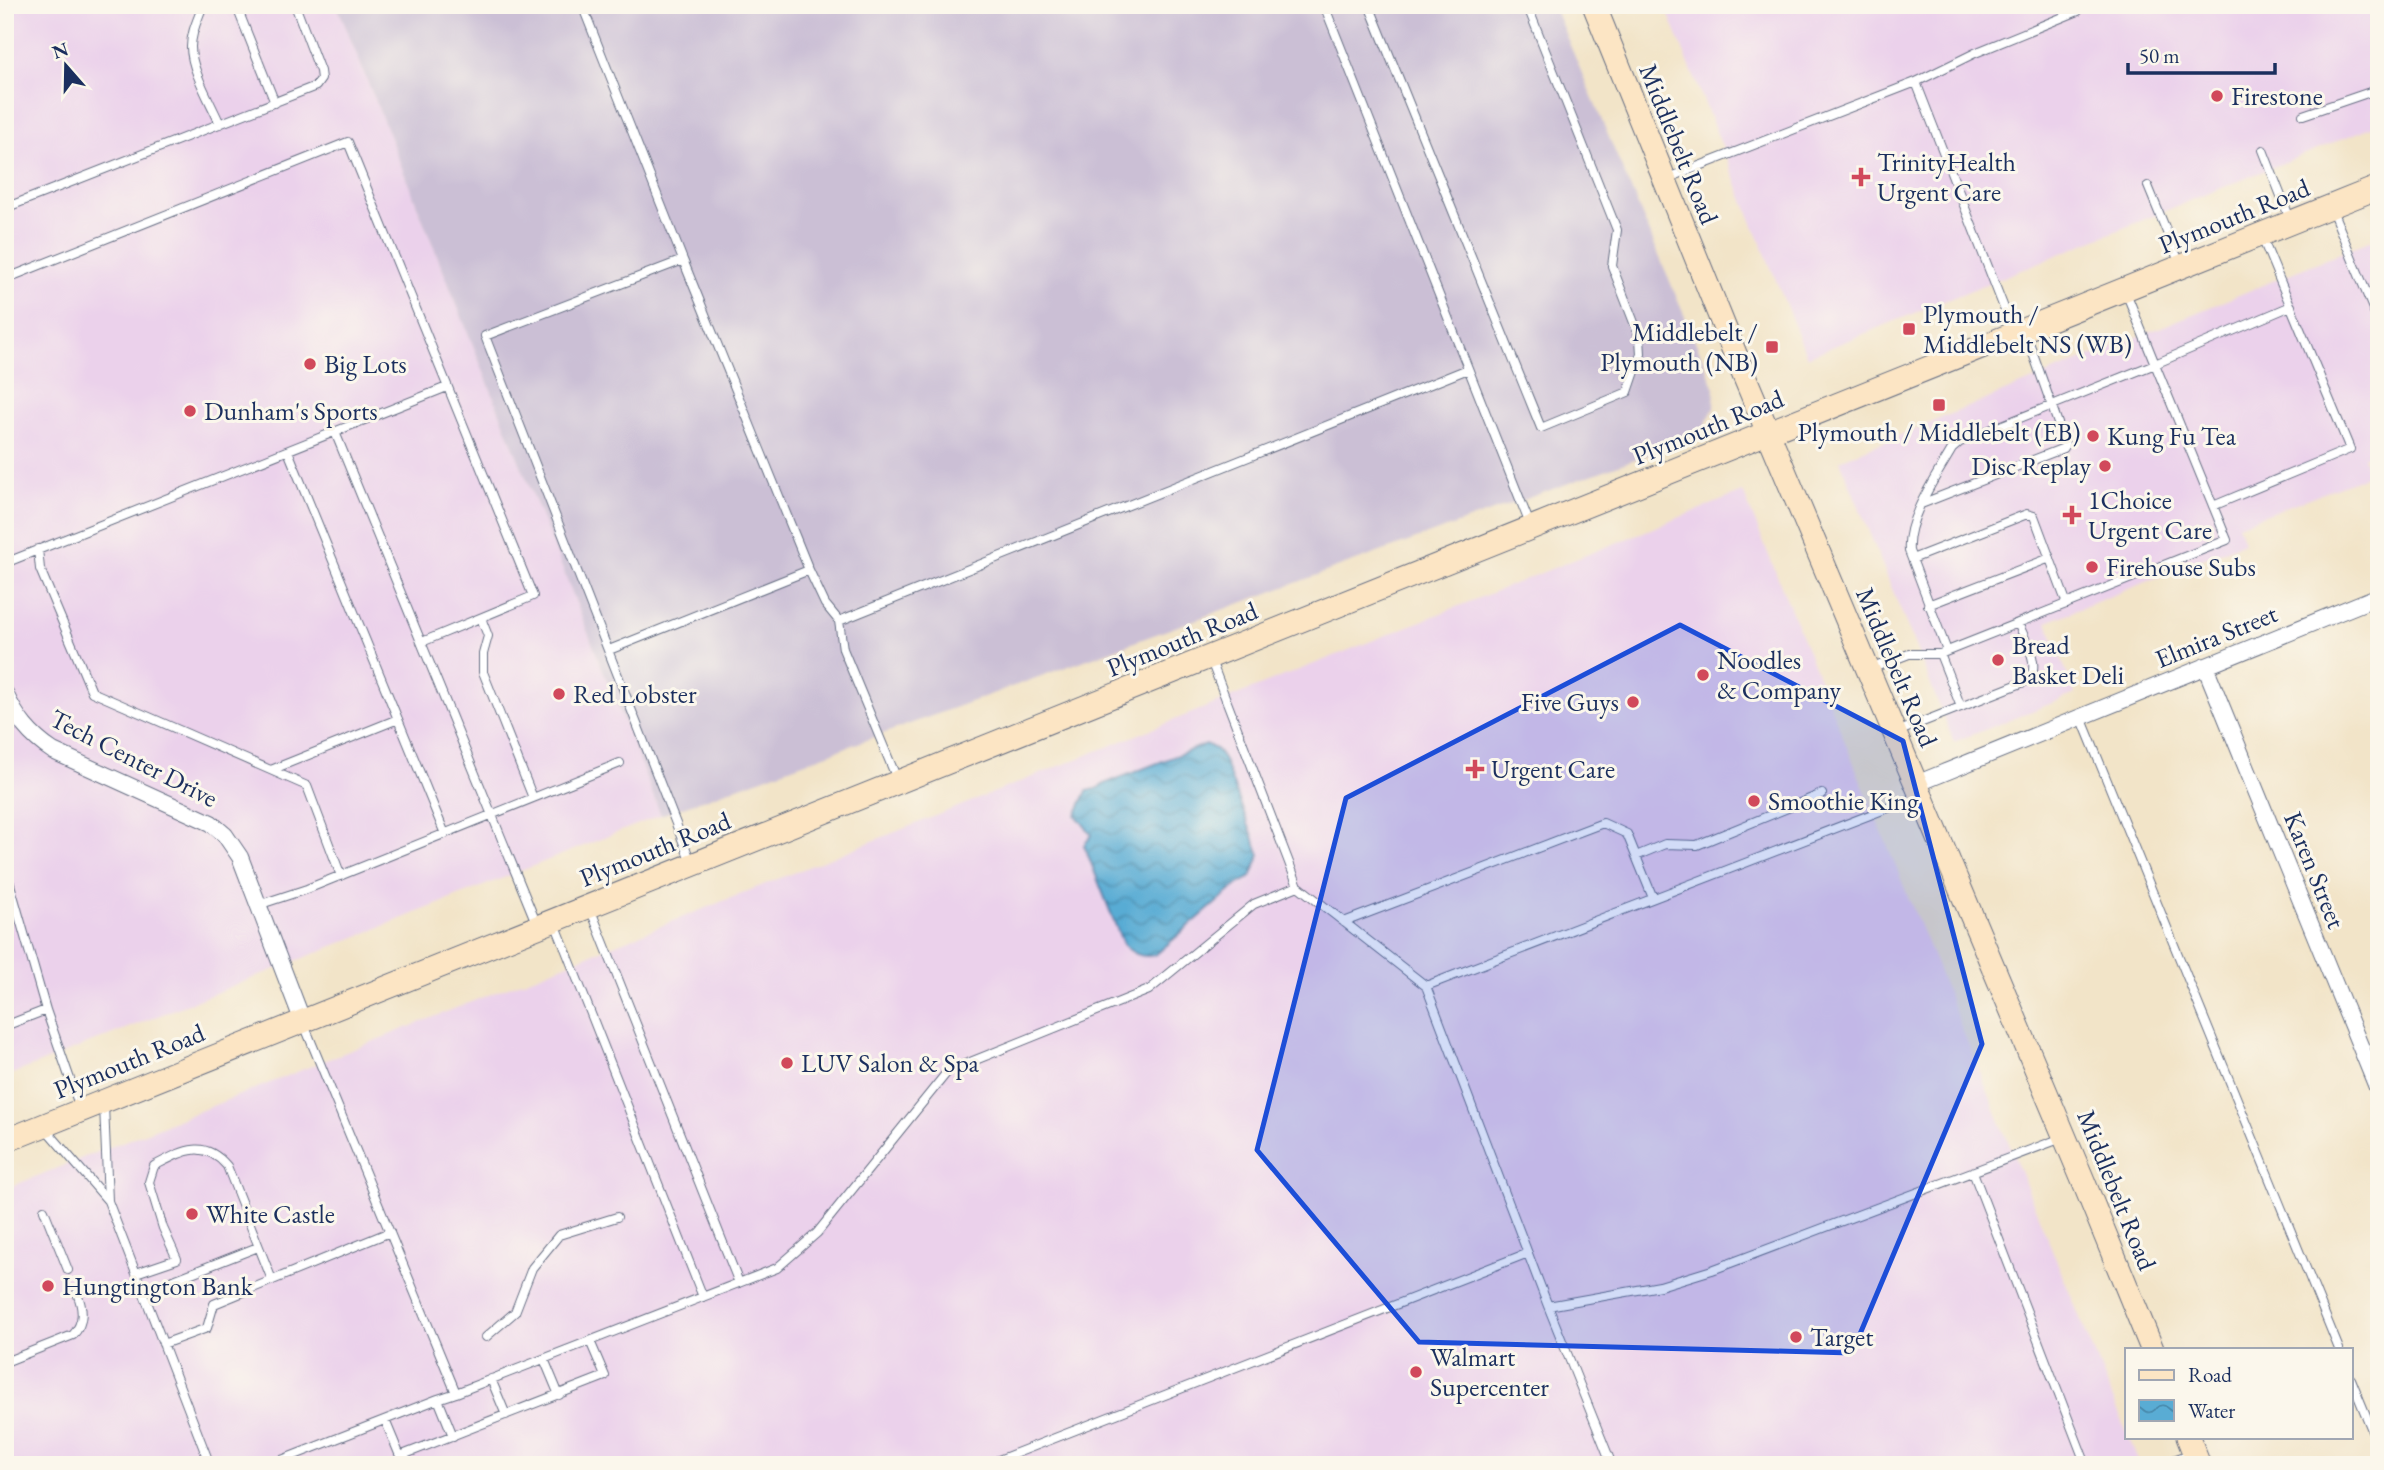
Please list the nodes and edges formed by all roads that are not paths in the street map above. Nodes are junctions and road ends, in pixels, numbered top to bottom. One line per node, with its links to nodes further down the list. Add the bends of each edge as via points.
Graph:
1 (203, 5): 14 (lane, via 191,48)
2 (236, 5): 12 (lane)
3 (295, 5): 12 (lane, via 321,79 316,86)
4 (582, 5): 23 (lane)
5 (1324, 5): 31 (lane)
6 (1369, 5): 7 (lane, via 1541,428 1628,392 1641,354 1640,338 1612,266 1617,230)
7 (1527, 5)
8 (1596, 6): 16 (main road, Middlebelt Road)
9 (2078, 11): 10 (lane)
10 (1916, 82): 16 (lane); 29 (lane)
11 (2379, 89): 13 (lane)
12 (275, 103): 14 (lane)
13 (2303, 115)
14 (220, 124): 20 (lane)
15 (2263, 150): 21 (lane)
16 (1663, 180): 35 (main road, Middlebelt Road)
17 (2148, 186): 24 (lane)
18 (2379, 187): 19 (main road, Plymouth Road)
19 (2331, 207): 21 (main road, Plymouth Road); 28 (lane)
20 (5, 208)
21 (2292, 223): 22 (main road, Plymouth Road)
22 (2261, 236): 24 (main road, Plymouth Road); 27 (lane)
23 (683, 260): 44 (lane); 52 (lane, via 485,337)
24 (2181, 268): 26 (main road, Plymouth Road)
25 (5, 279): 32 (lane, via 348,142)
26 (2125, 290): 29 (main road, Plymouth Road); 30 (lane)
27 (2291, 306): 30 (lane); 38 (lane, via 2350,449)
28 (2379, 323)
29 (2020, 333): 33 (lane); 35 (main road, Plymouth Road)
30 (2155, 364): 33 (lane); 38 (lane)
31 (1468, 369): 39 (lane); 49 (lane)
32 (447, 387): 34 (lane); 48 (lane, via 533,596)
33 (2053, 407): 37 (lane, via 1960,442); 37 (lane, via 2064,448)
34 (335, 432): 36 (lane); 51 (lane)
35 (1767, 432): 39 (main road, Plymouth Road); 56 (main road, Middlebelt Road)
36 (288, 451): 40 (lane); 60 (lane)
37 (1921, 504): 42 (lane, via 1909,536)
38 (2213, 506): 46 (lane, via 2227,540)
39 (1532, 529): 54 (main road, Plymouth Road)
40 (38, 549): 43 (lane); 63 (lane, via 40,569 92,692)
41 (2050, 558): 42 (lane, via 2034,516 2027,514); 46 (lane); 47 (lane)
42 (1912, 559): 47 (lane)
43 (5, 563)
44 (808, 570): 49 (lane); 52 (lane)
45 (2379, 596): 55 (street, Elmira Street)
46 (2067, 604): 50 (lane)
47 (1928, 605): 53 (lane)
48 (481, 618): 51 (lane); 67 (lane, via 488,636 483,672)
49 (839, 621): 64 (lane, via 843,649)
50 (2018, 623): 53 (lane); 58 (lane, via 2034,664 2033,674)
51 (422, 642): 68 (lane)
52 (609, 650): 71 (lane)
53 (1943, 653): 56 (lane, via 1909,654); 58 (lane)
54 (1209, 658): 64 (main road, Plymouth Road); 74 (lane)
55 (2206, 666): 59 (street, Elmira Street); 84 (street, Karen Street)
56 (1868, 670): 61 (main road, Middlebelt Road)
57 (5, 693): 76 (street, Tech Center Drive, via 21,723 53,751 211,823 233,846)
58 (1961, 707): 61 (lane)
59 (2081, 717): 65 (street, Elmira Street); 109 (lane)
60 (398, 719): 63 (lane); 69 (lane)
61 (1894, 733): 65 (main road, Middlebelt Road)
62 (620, 763): 67 (lane)
63 (271, 770): 73 (lane, via 307,786)
64 (898, 782): 71 (main road, Plymouth Road)
65 (1918, 790): 75 (lane); 88 (main road, Middlebelt Road)
66 (1822, 794): 70 (lane, via 1697,845 1665,845)
67 (533, 798): 68 (lane)
68 (492, 814): 69 (lane); 79 (lane)
69 (445, 834): 73 (lane)
70 (1636, 856): 75 (lane); 78 (lane, via 1627,834 1604,823)
71 (692, 865): 77 (main road, Plymouth Road)
72 (5, 867): 81 (lane)
73 (341, 876): 76 (lane)
74 (1298, 886): 78 (lane); 100 (lane, via 1254,904 1149,990 948,1071 817,1233 777,1268)
75 (1653, 898): 80 (lane)
76 (258, 905): 82 (street, Tech Center Drive)
77 (589, 906): 79 (main road, Plymouth Road); 100 (lane)
78 (1344, 922): 80 (lane)
79 (545, 923): 82 (main road, Plymouth Road); 103 (lane)
80 (1426, 986): 96 (lane)
81 (46, 1010): 83 (lane); 86 (lane)
82 (303, 1021): 85 (main road, Plymouth Road); 94 (lane)
83 (5, 1026)
84 (2379, 1092)
85 (103, 1102): 86 (main road, Plymouth Road); 91 (lane)
86 (81, 1111): 87 (main road, Plymouth Road)
87 (43, 1126): 89 (main road, Plymouth Road); 91 (lane)
88 (2065, 1138): 90 (lane); 108 (main road, Middlebelt Road)
89 (5, 1141)
90 (1973, 1172): 104 (lane, via 1673,1282); 126 (lane)
91 (108, 1202): 98 (lane)
92 (44, 1210): 97 (lane)
93 (617, 1217): 105 (lane, via 559,1235 532,1268 514,1312)
94 (390, 1232): 99 (lane); 114 (lane)
95 (258, 1247): 98 (lane, via 227,1166 207,1150 186,1152 154,1166 149,1182 177,1259); 99 (lane); 102 (lane)
96 (1528, 1254): 104 (lane); 124 (lane)
97 (68, 1270)
98 (135, 1273): 102 (lane)
99 (272, 1280): 107 (lane, via 214,1304 207,1328)
100 (739, 1283): 103 (lane)
101 (77, 1293): 111 (lane, via 82,1313 73,1335)
102 (143, 1293): 107 (lane)
103 (702, 1297): 106 (lane)
104 (1548, 1307): 125 (lane)
105 (486, 1337)
106 (590, 1341): 110 (lane); 115 (lane, via 605,1376)
107 (163, 1344): 122 (lane)
108 (2152, 1348)
109 (2339, 1348)
110 (544, 1359): 112 (lane); 115 (lane)
111 (5, 1362)
112 (491, 1379): 114 (lane); 117 (lane)
113 (2352, 1380): 120 (lane)
114 (456, 1393): 116 (lane)
115 (559, 1395): 117 (lane)
116 (438, 1399): 118 (lane); 119 (lane)
117 (506, 1415): 119 (lane)
118 (385, 1420): 119 (lane, via 400,1456); 123 (lane)
119 (453, 1436)
120 (2379, 1447)
121 (2194, 1451): 127 (lane)
122 (210, 1465)
123 (269, 1465)
124 (986, 1465)
125 (1612, 1465)
126 (2086, 1465)
127 (2160, 1465)

